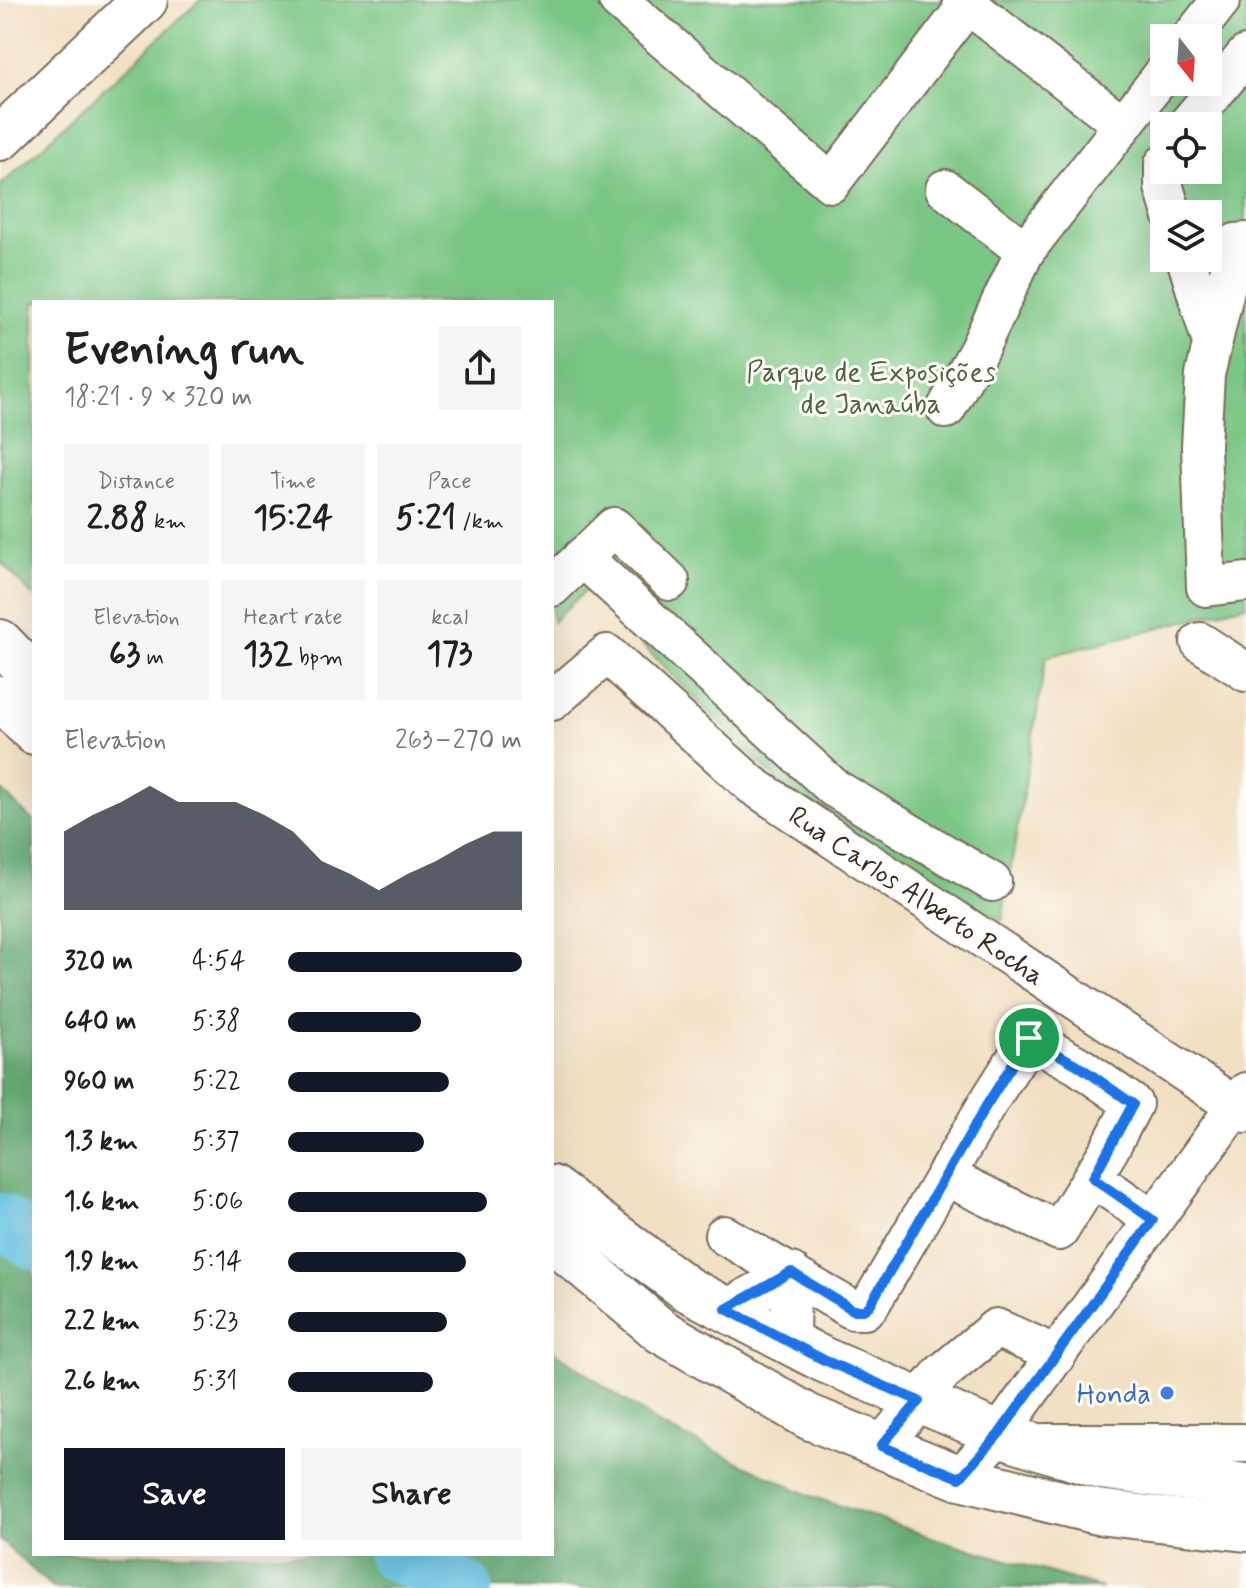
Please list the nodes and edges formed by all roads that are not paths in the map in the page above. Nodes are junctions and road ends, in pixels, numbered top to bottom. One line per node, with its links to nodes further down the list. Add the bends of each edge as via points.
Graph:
1 (103, 0): 9 (main road)
2 (145, 0): 12 (main road)
3 (618, 0): 5 (street, via 831,183)
4 (1221, 0): 6 (street)
5 (967, 1): 11 (street)
6 (1202, 24)
7 (1246, 55): 10 (street)
8 (1150, 91): 11 (street)
9 (0, 96)
10 (1198, 112)
11 (1123, 125): 15 (street)
12 (0, 138)
13 (945, 189): 15 (street)
14 (1246, 242): 17 (street, via 1236,243)
15 (1025, 251): 18 (street)
16 (1190, 272): 17 (street)
17 (1212, 345): 21 (street, via 1202,405 1206,587)
18 (946, 409)
19 (582, 557): 20 (street, via 614,527); 22 (street); 30 (street, via 834,788)
20 (670, 581)
21 (1246, 582)
22 (554, 585)
23 (0, 642): 26 (main road)
24 (1200, 642): 25 (street)
25 (1246, 672)
26 (32, 675)
27 (0, 698): 29 (main road)
28 (554, 699): 31 (street, Rua Carlos Alberto Rocha, via 607,654 752,785)
29 (32, 730)
30 (992, 882)
31 (1242, 1104): 35 (street)
32 (945, 1176): 33 (street, via 1059,1231); 33 (street, via 1029,1038 1133,1104); 38 (street, via 864,1310 853,1310)
33 (1093, 1178): 35 (street)
34 (554, 1189): 39 (main road, via 687,1289)
35 (1153, 1220): 41 (street)
36 (724, 1235): 38 (street)
37 (554, 1241): 45 (main road, via 661,1331 809,1417)
38 (790, 1274): 39 (street); 40 (street)
39 (726, 1309): 40 (main road)
40 (790, 1343): 42 (main road)
41 (1057, 1355): 42 (street, via 996,1328 942,1373); 43 (street)
42 (919, 1401): 43 (main road); 45 (street)
43 (1012, 1439): 44 (street); 46 (street); 47 (main road, via 1101,1467)
44 (1246, 1443)
45 (881, 1446): 46 (main road)
46 (960, 1478): 48 (main road, via 1097,1512)
47 (1246, 1486)
48 (1246, 1529)

